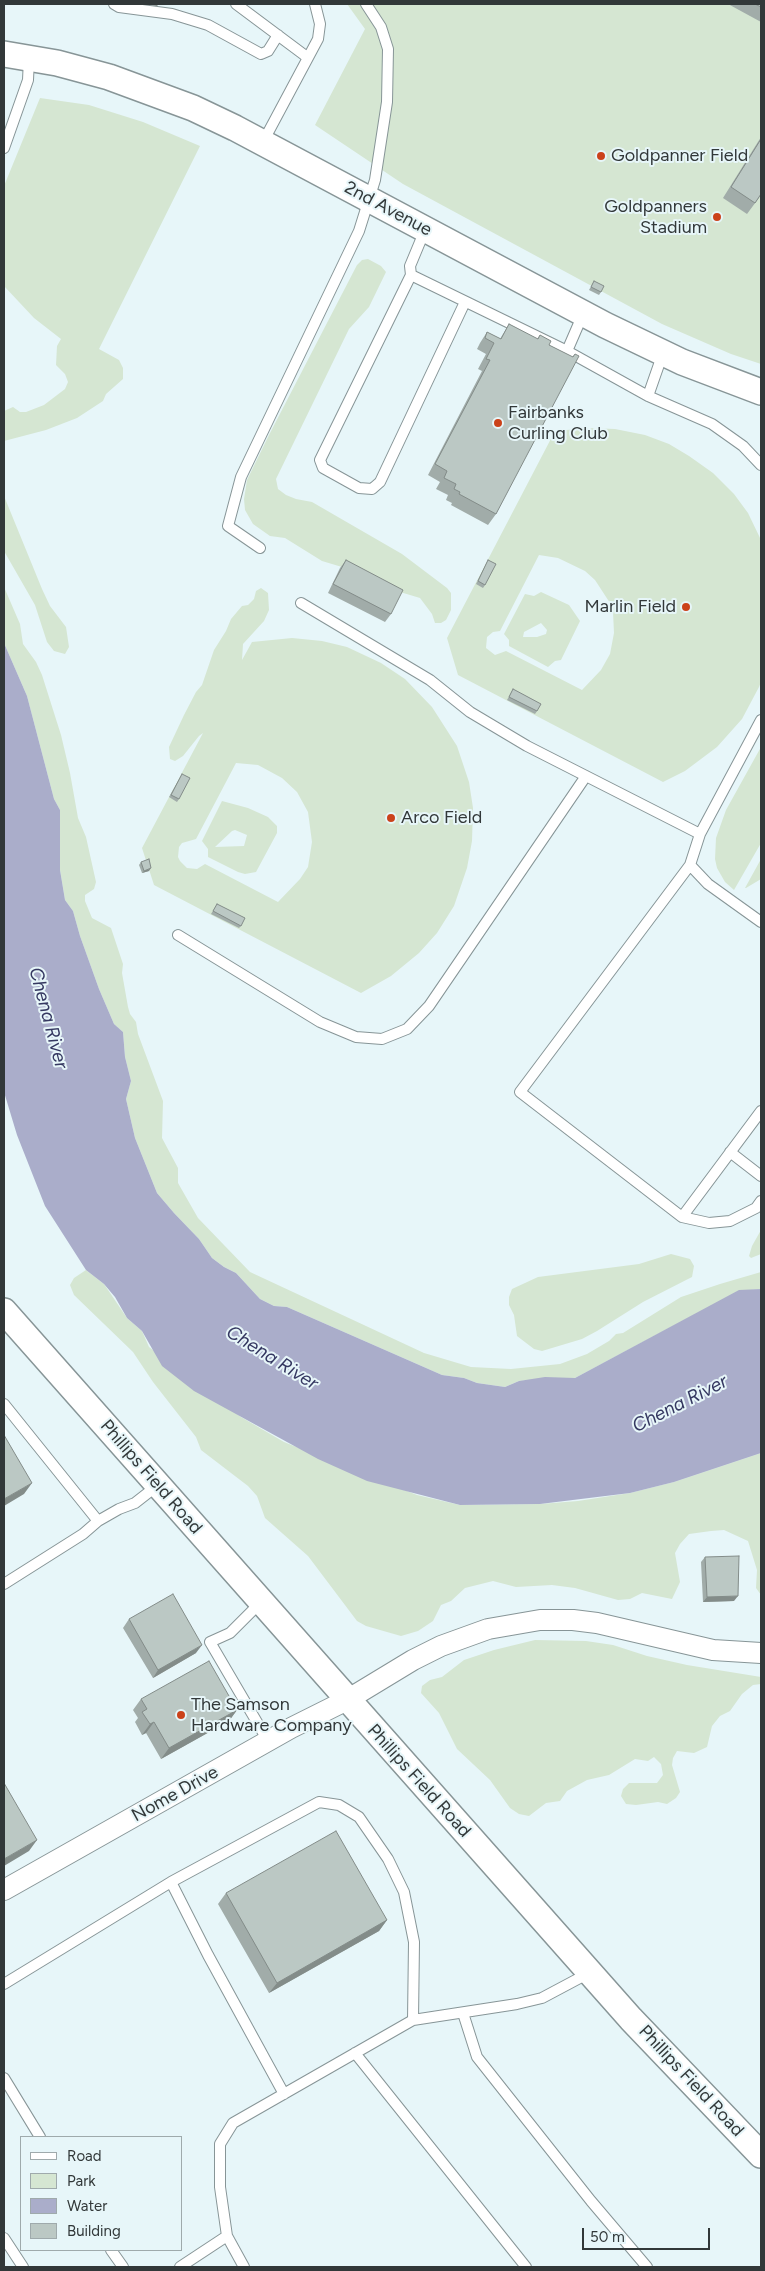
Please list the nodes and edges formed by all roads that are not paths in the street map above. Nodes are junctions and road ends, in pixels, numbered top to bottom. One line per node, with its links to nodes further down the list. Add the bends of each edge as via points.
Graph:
1 (114, 4): 5 (lane, via 208,24 261,54 268,51)
2 (236, 4): 5 (lane)
3 (315, 4): 7 (lane, via 320,24 318,39)
4 (366, 4): 12 (lane, via 381,27 388,49 387,102)
5 (278, 35): 7 (lane)
6 (4, 54): 8 (street, 2nd Avenue)
7 (307, 57): 10 (lane)
8 (29, 58): 9 (lane, via 28,80); 10 (street, 2nd Avenue, via 148,90 194,108)
9 (6, 133): 11 (lane)
10 (263, 142): 12 (street, 2nd Avenue)
11 (4, 148)
12 (370, 199): 13 (street, 2nd Avenue); 22 (lane, via 359,232 241,477 228,526)
13 (425, 229): 14 (lane, via 410,266); 16 (street, 2nd Avenue)
14 (411, 275): 15 (lane); 15 (lane, via 320,460 323,468 359,488 372,489 380,482)
15 (465, 302): 17 (lane)
16 (584, 313): 17 (lane); 18 (street, 2nd Avenue)
17 (566, 351): 20 (lane)
18 (662, 353): 19 (street, 2nd Avenue); 20 (lane)
19 (761, 392)
20 (648, 396): 21 (lane, via 712,424 743,446)
21 (761, 465)
22 (260, 548)
23 (301, 603): 25 (lane, via 430,680 478,717)
24 (761, 720): 26 (lane)
25 (586, 776): 26 (lane); 29 (lane, via 429,1006 407,1029 382,1039 356,1037 320,1022)
26 (700, 834): 27 (lane)
27 (690, 865): 28 (lane, via 708,884); 34 (lane, via 520,1092)
28 (761, 922)
29 (178, 935)
30 (761, 1111): 31 (lane)
31 (730, 1152): 32 (lane); 34 (lane)
32 (761, 1176)
33 (761, 1201): 34 (lane, via 756,1208 730,1221 710,1223)
34 (682, 1217)
35 (4, 1311): 37 (street, Phillips Field Road)
36 (4, 1404): 38 (lane)
37 (158, 1485): 38 (lane, via 135,1503); 40 (street, Phillips Field Road)
38 (98, 1521): 39 (lane, via 84,1534)
39 (4, 1584)
40 (261, 1602): 42 (street, Phillips Field Road); 43 (lane, via 230,1632 210,1642)
41 (761, 1653): 42 (street, Nome Drive, via 694,1647 597,1623 540,1620 462,1637 413,1660)
42 (347, 1700): 43 (street, Nome Drive); 46 (street, Phillips Field Road)
43 (268, 1741): 45 (street, Nome Drive)
44 (171, 1882): 47 (lane); 49 (lane, via 298,1811 319,1802 338,1805 359,1817 388,1859 404,1892 414,1942); 52 (lane)
45 (4, 1890)
46 (590, 1972): 48 (lane, via 542,1998); 54 (street, Phillips Field Road)
47 (4, 1984)
48 (463, 2013): 49 (lane); 63 (lane, via 477,2058)
49 (413, 2020): 50 (lane)
50 (355, 2053): 52 (lane); 62 (lane)
51 (4, 2078): 53 (lane)
52 (284, 2094): 55 (lane, via 233,2123 220,2144 220,2187)
53 (39, 2136)
54 (761, 2155)
55 (227, 2236): 60 (lane); 61 (lane)
56 (4, 2238): 58 (lane)
57 (113, 2251): 59 (lane)
58 (23, 2267)
59 (123, 2267)
60 (180, 2267)
61 (244, 2267)
62 (526, 2267)
63 (647, 2267)

